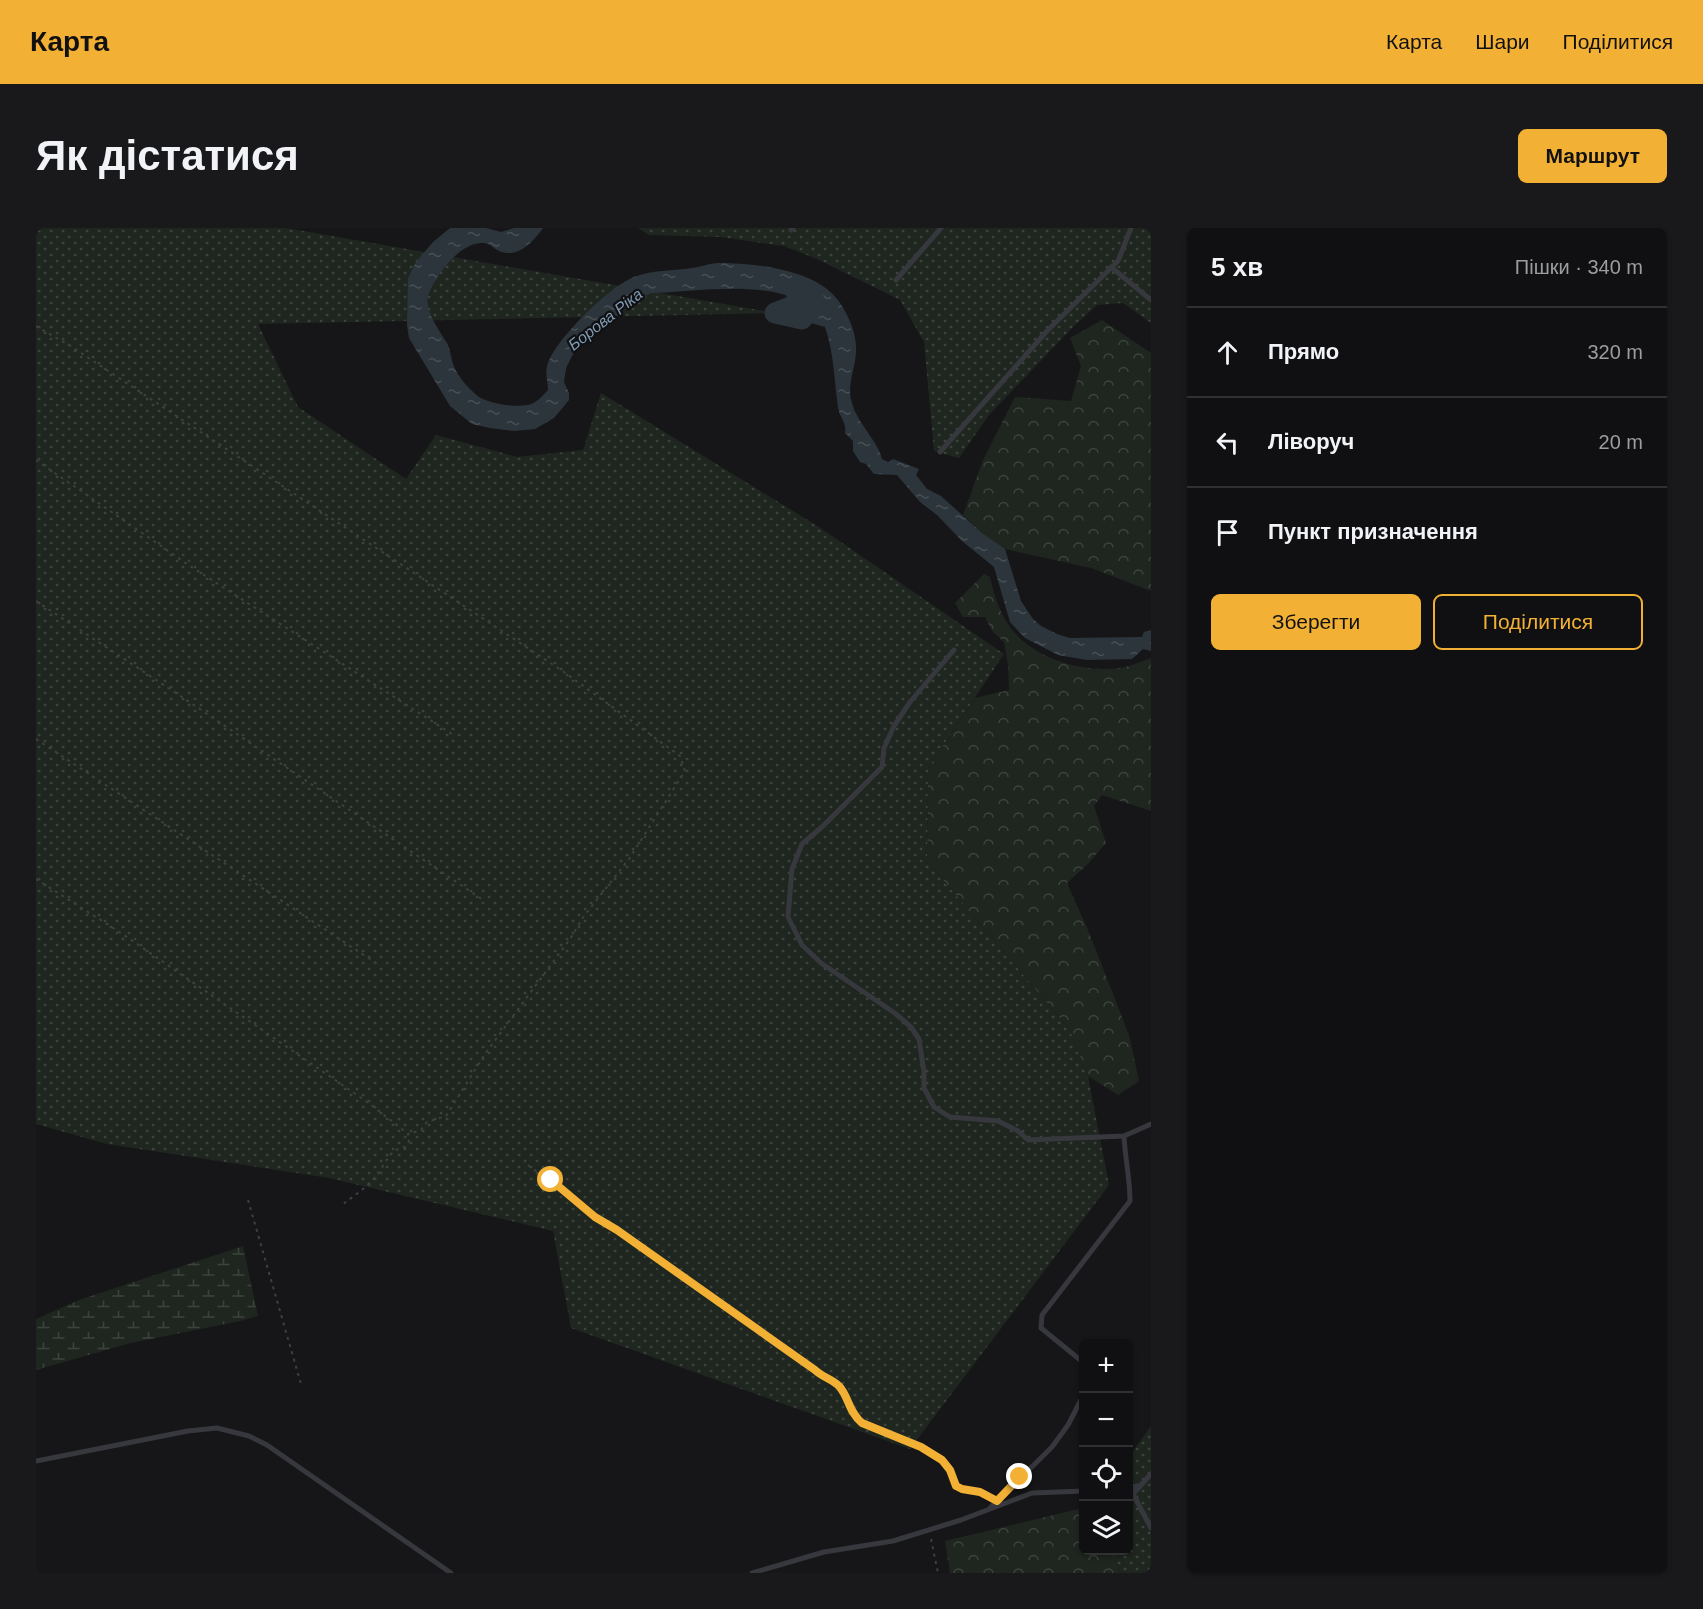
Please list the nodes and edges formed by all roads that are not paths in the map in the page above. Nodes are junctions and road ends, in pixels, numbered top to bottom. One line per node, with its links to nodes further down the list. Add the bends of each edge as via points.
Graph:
1 (941, 228): 4 (lane)
2 (1131, 228): 3 (lane, via 1118,261)
3 (1111, 267): 5 (lane); 6 (lane, via 1047,331)
4 (896, 280)
5 (1151, 300)
6 (940, 452)
7 (954, 650): 9 (lane, via 894,726 884,748 882,767 802,844 792,869 788,917 802,945 822,963 911,1027 919,1039 924,1088 934,1107 950,1117 998,1121 1028,1140)
8 (1151, 1124): 9 (lane)
9 (1124, 1136): 10 (lane, via 1130,1201 1042,1315 1041,1328)
10 (1079, 1357)
11 (1079, 1402): 17 (lane, via 1052,1447)
12 (36, 1461): 19 (lane, via 188,1431 217,1428 249,1436)
13 (1151, 1474): 14 (lane)
14 (1139, 1486): 15 (lane); 18 (lane, via 1133,1494)
15 (1133, 1487)
16 (1079, 1491): 17 (lane, via 1032,1493)
17 (988, 1510): 20 (lane, via 892,1541 824,1552)
18 (1151, 1528)
19 (452, 1573)
20 (752, 1573)

